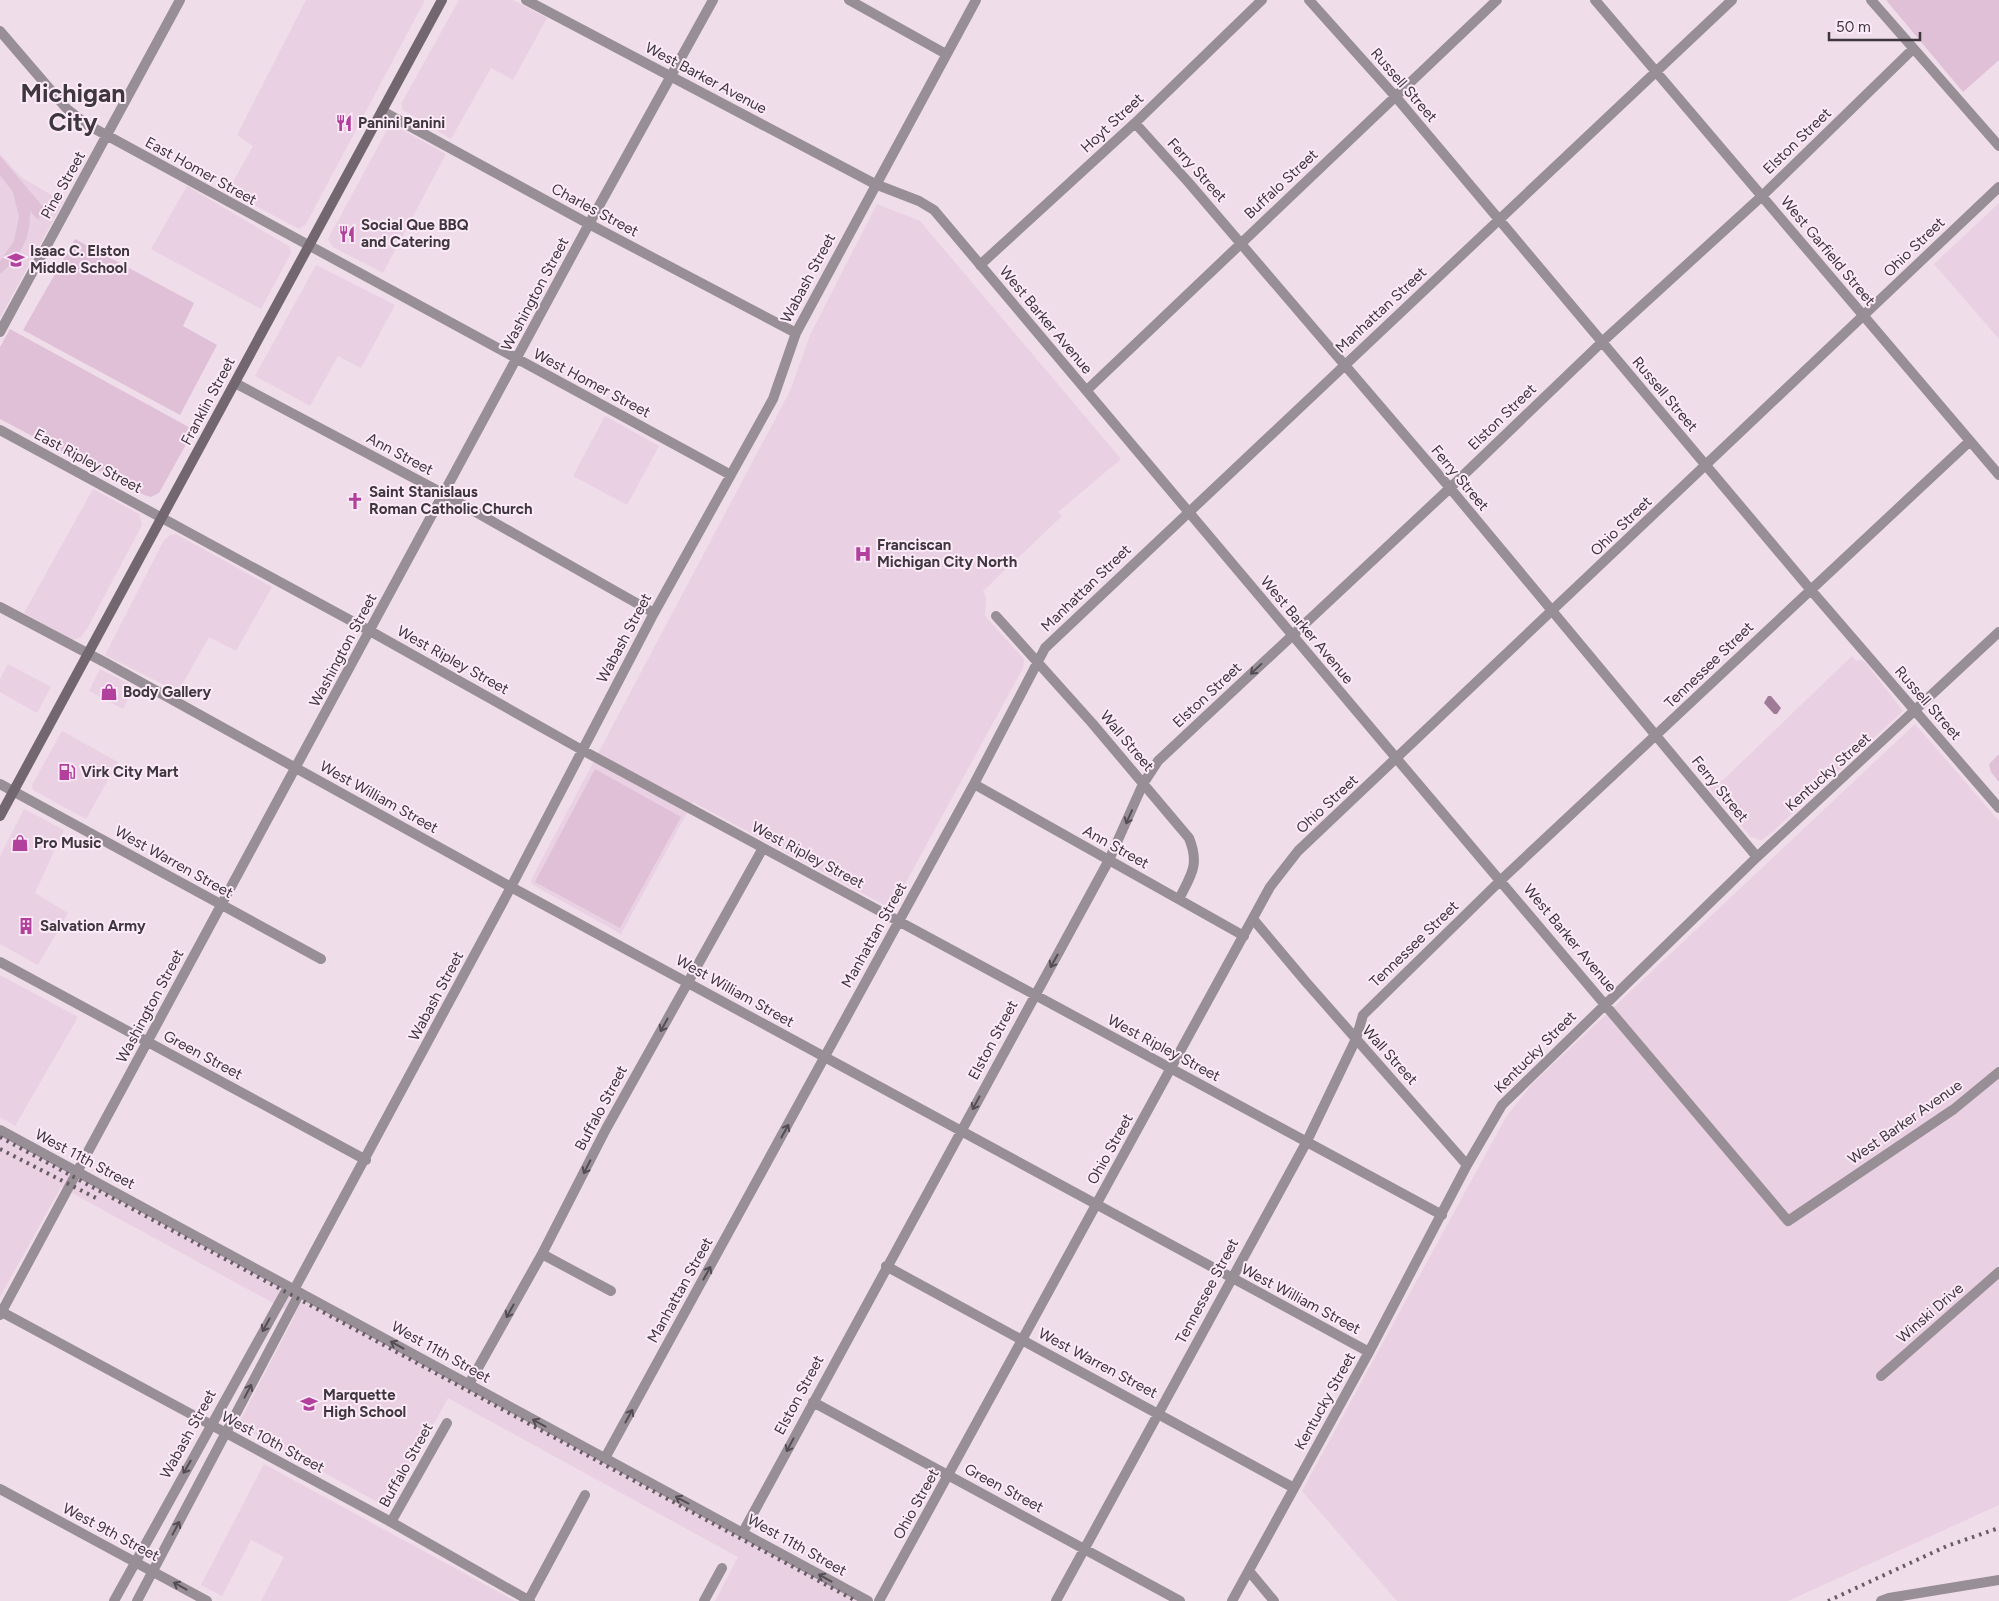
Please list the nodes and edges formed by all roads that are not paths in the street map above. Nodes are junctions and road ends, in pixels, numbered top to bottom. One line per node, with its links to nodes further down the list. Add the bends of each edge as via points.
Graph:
1 (180, 0): 21 (street, Pine Street)
2 (442, 0): 19 (main road, Franklin Street)
3 (526, 0): 17 (street, West Barker Avenue)
4 (714, 0): 17 (street, Washington Street)
5 (849, 0): 15 (street)
6 (976, 0): 15 (street, Wabash Street)
7 (1262, 0): 20 (street, Hoyt Street)
8 (1309, 0): 18 (street, Russell Street)
9 (1497, 0): 18 (street, Buffalo Street)
10 (1595, 0): 16 (street, West Garfield Street)
11 (1732, 0): 16 (street, Manhattan Street)
12 (1871, 0): 14 (street)
13 (0, 31): 21 (street, East Homer Street, via 67,109)
14 (1914, 49): 22 (street); 25 (street, Elston Street)
15 (946, 54): 23 (street, Wabash Street)
16 (1655, 71): 25 (street, West Garfield Street); 26 (street, Manhattan Street)
17 (672, 77): 23 (street, West Barker Avenue); 27 (street, Washington Street)
18 (1395, 96): 26 (street, Russell Street); 28 (street, Buffalo Street)
19 (382, 111): 27 (street, Charles Street); 29 (main road, Franklin Street)
20 (1135, 123): 28 (street, Ferry Street); 30 (street, Hoyt Street)
21 (107, 136): 29 (street, East Homer Street); 32 (street, Pine Street)
22 (1999, 146)
23 (875, 184): 30 (street, West Barker Avenue, via 920,201 934,210); 33 (street, Wabash Street)
24 (1999, 186): 31 (street, Ohio Street)
25 (1762, 196): 31 (street, West Garfield Street); 34 (street, Elston Street)
26 (1500, 221): 34 (street, Russell Street); 36 (street, Manhattan Street)
27 (589, 224): 33 (street, Charles Street); 35 (street, Washington Street)
28 (1240, 242): 36 (street, Ferry Street); 38 (street, Buffalo Street)
29 (309, 246): 35 (street, West Homer Street); 37 (main road, Franklin Street)
30 (980, 265): 38 (street, West Barker Avenue)
31 (1863, 316): 40 (street, West Garfield Street); 41 (street, Ohio Street)
32 (0, 332)
33 (796, 333): 42 (street, Wabash Street, via 773,399)
34 (1602, 342): 41 (street, Russell Street); 44 (street, Elston Street)
35 (518, 360): 42 (street, West Homer Street); 45 (street, Washington Street)
36 (1344, 365): 44 (street, Ferry Street); 46 (street, Manhattan Street)
37 (234, 383): 45 (street, Ann Street); 47 (main road, Franklin Street)
38 (1087, 390): 46 (street, West Barker Avenue)
39 (0, 430): 47 (street, East Ripley Street)
40 (1970, 441): 43 (street, West Garfield Street); 48 (street, Tennessee Street)
41 (1706, 466): 48 (street, Russell Street); 50 (street, Ohio Street)
42 (729, 474): 51 (street, Wabash Street)
43 (1999, 475)
44 (1450, 488): 50 (street, Ferry Street); 55 (street, Elston Street)
45 (444, 494): 51 (street, Ann Street); 53 (street, Washington Street)
46 (1189, 511): 55 (street, West Barker Avenue); 57 (street, Manhattan Street, via 1045,648)
47 (162, 517): 53 (street, West Ripley Street); 56 (main road, Franklin Street)
48 (1810, 589): 58 (street, Russell Street); 59 (street, Tennessee Street)
49 (0, 607): 56 (street, West William Street)
50 (1553, 612): 59 (street, Ferry Street); 61 (street, Ohio Street)
51 (654, 613): 60 (street, Wabash Street)
52 (996, 616): 57 (street, Wall Street)
53 (370, 631): 60 (street, West Ripley Street); 62 (street, Washington Street)
54 (1999, 632): 58 (street, Kentucky Street)
55 (1291, 635): 61 (street, West Barker Avenue); 65 (street, Elston Street, one-way to 65, via 1158,761)
56 (88, 653): 62 (street, West William Street); 66 (main road, Franklin Street)
57 (1038, 663): 64 (street, Manhattan Street); 65 (street, Wall Street)
58 (1916, 712): 67 (street, Russell Street); 70 (street, Kentucky Street)
59 (1657, 735): 70 (street, Ferry Street); 72 (street, Tennessee Street)
60 (582, 750): 69 (street, West Ripley Street); 73 (street, Wabash Street)
61 (1398, 759): 72 (street, West Barker Avenue); 76 (street, Ohio Street, via 1298,851 1270,886)
62 (297, 768): 73 (street, West William Street); 75 (street, Washington Street)
63 (0, 784): 66 (street, West Warren Street)
64 (974, 784): 71 (street, Ann Street); 77 (street, Manhattan Street)
65 (1143, 784): 71 (street, Elston Street, one-way to 71); 74 (street, Wall Street, via 1189,838 1194,850 1195,866)
66 (13, 791): 68 (main road, Franklin Street); 75 (street, West Warren Street)
67 (1999, 808)
68 (0, 816)
69 (763, 848): 77 (street, West Ripley Street); 81 (street, Buffalo Street)
70 (1757, 857): 83 (street, Kentucky Street)
71 (1109, 860): 74 (street, Ann Street); 82 (street, Elston Street, one-way to 82)
72 (1501, 880): 83 (street, West Barker Avenue); 84 (street, Tennessee Street, via 1362,1015)
73 (511, 887): 81 (street, West William Street); 92 (street, Wabash Street)
74 (1179, 899): 78 (street, Ann Street)
75 (221, 905): 79 (street, West Warren Street); 85 (street, Washington Street)
76 (1253, 918): 78 (street, Ohio Street); 84 (street, Wall Street)
77 (899, 920): 82 (street, West Ripley Street); 86 (street, Manhattan Street)
78 (1244, 936): 87 (street, Ohio Street)
79 (321, 958)
80 (0, 962): 85 (street, Green Street)
81 (688, 982): 86 (street, West William Street); 97 (street, Buffalo Street, one-way to 97, via 606,1129)
82 (1035, 996): 87 (street, West Ripley Street); 90 (street, Elston Street, one-way to 90)
83 (1605, 1003): 88 (street, West Barker Avenue, via 1788,1221 1954,1109); 93 (street, Kentucky Street, via 1502,1105)
84 (1356, 1039): 91 (street, Tennessee Street); 93 (street, Wall Street)
85 (148, 1043): 92 (street, Green Street); 94 (street, Washington Street)
86 (825, 1057): 90 (street, West William Street); 113 (street, Manhattan Street, one-way to 86)
87 (1172, 1068): 91 (street, West Ripley Street); 95 (street, Ohio Street)
88 (1999, 1072)
89 (0, 1130): 94 (street, West 11th Street)
90 (961, 1132): 95 (street, West William Street); 98 (street, Elston Street)
91 (1306, 1143): 96 (street, West Ripley Street); 100 (street, Tennessee Street)
92 (366, 1160): 101 (street, Wabash Street)
93 (1467, 1164): 96 (street, Kentucky Street)
94 (77, 1172): 101 (street, West 11th Street); 103 (street, Washington Street)
95 (1096, 1205): 100 (street, West William Street); 104 (street, Ohio Street)
96 (1442, 1215): 105 (street, Kentucky Street)
97 (542, 1254): 102 (street); 107 (street, Buffalo Street, one-way to 107)
98 (886, 1266): 104 (street, West Warren Street); 108 (street, Elston Street)
99 (1999, 1272): 106 (street, Winski Drive)
100 (1230, 1278): 105 (street, West William Street); 109 (street, Tennessee Street)
101 (295, 1288): 107 (street, West 11th Street, one-way to 101); 111 (street, Wabash Street, one-way to 111, via 286,1292); 112 (street, Wabash Street, one-way to 101, via 297,1298)
102 (611, 1291)
103 (1, 1313): 111 (street, West 10th Street)
104 (1022, 1340): 109 (street, West Warren Street); 114 (street, Ohio Street)
105 (1369, 1352): 115 (street, Kentucky Street)
106 (1881, 1376)
107 (469, 1384): 113 (street, West 11th Street, one-way to 107)
108 (813, 1402): 114 (street, Green Street); 119 (street, Elston Street, one-way to 119)
109 (1158, 1413): 115 (street, West Warren Street); 120 (street, Tennessee Street)
110 (447, 1423): 118 (street, Buffalo Street)
111 (210, 1426): 112 (street, West 10th Street); 121 (street, Wabash Street, one-way to 121)
112 (226, 1434): 118 (street, West 10th Street); 123 (street, Wabash Street, one-way to 112)
113 (605, 1458): 119 (street, West 11th Street, one-way to 113)
114 (949, 1475): 120 (street, Green Street); 132 (street, Ohio Street)
115 (1294, 1488): 124 (street, Kentucky Street)
116 (0, 1489): 121 (street, West 9th Street)
117 (585, 1495): 129 (street)
118 (391, 1522): 129 (street, West 10th Street)
119 (743, 1532): 131 (street, West 11th Street, one-way to 119)
120 (1085, 1548): 133 (street, Tennessee Street); 134 (street, Green Street)
121 (135, 1562): 123 (street, West 9th Street); 126 (street, Wabash Street)
122 (722, 1568): 130 (street)
123 (153, 1571): 127 (street, Wabash Street); 128 (street, West 9th Street, one-way to 123)
124 (1249, 1571): 135 (street, Kentucky Street); 136 (street)
125 (1999, 1580): 137 (street)
126 (114, 1601)
127 (137, 1601)
128 (207, 1601)
129 (529, 1601)
130 (704, 1601)
131 (868, 1601)
132 (879, 1601)
133 (1056, 1601)
134 (1180, 1601)
135 (1232, 1601)
136 (1274, 1601)
137 (1882, 1601)

